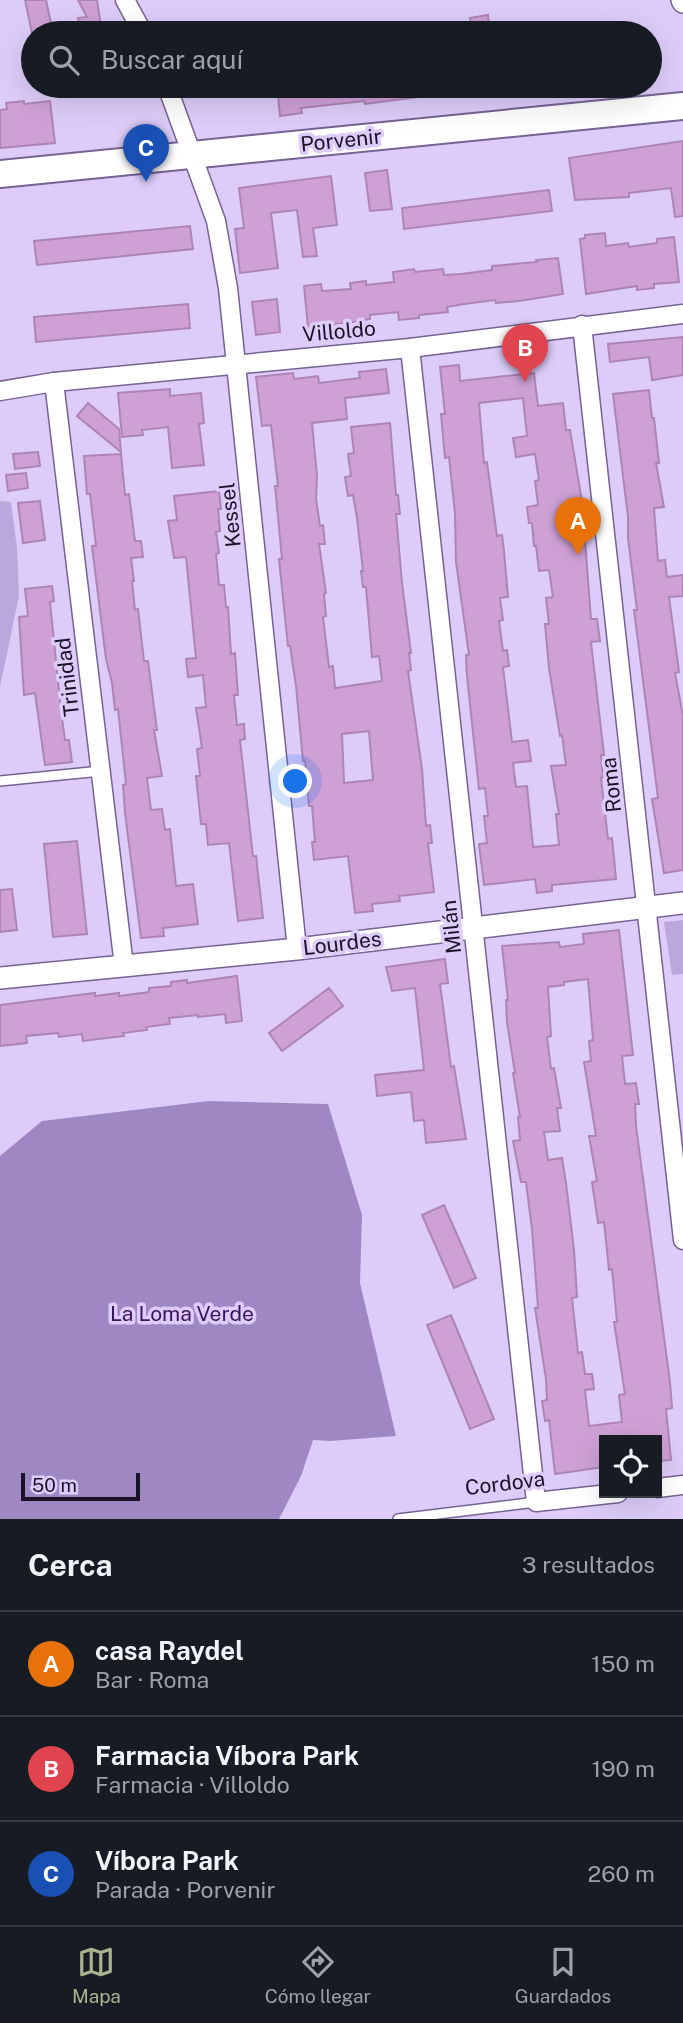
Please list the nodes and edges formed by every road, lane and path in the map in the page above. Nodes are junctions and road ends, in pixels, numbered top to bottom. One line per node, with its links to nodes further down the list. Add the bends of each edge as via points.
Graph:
1 (125, 0): 2 (street)
2 (136, 21)
3 (172, 98): 5 (street, Kessel)
4 (683, 106): 5 (main road, Porvenir)
5 (194, 156): 6 (main road, Porvenir); 10 (street, Kessel, via 216,220)
6 (0, 174)
7 (683, 314): 8 (street, Villoldo)
8 (582, 325): 9 (street, Villoldo); 16 (street, Roma)
9 (410, 348): 10 (street, Villoldo); 17 (street, Milán)
10 (238, 364): 11 (street, Villoldo); 18 (street, Kessel)
11 (54, 383): 12 (street, Villoldo); 13 (street, Trinidad)
12 (0, 391)
13 (101, 771): 14 (lane); 19 (street, Trinidad)
14 (0, 781)
15 (683, 903): 16 (street, Lourdes)
16 (648, 907): 17 (street, Lourdes); 21 (street, Roma)
17 (474, 926): 18 (street, Lourdes); 25 (street, Milán)
18 (297, 949): 19 (street, Lourdes)
19 (124, 966): 20 (street, Lourdes)
20 (0, 978)
21 (683, 1240)
22 (683, 1485): 23 (street)
23 (662, 1487)
24 (599, 1495): 25 (street, Cordova)
25 (536, 1502): 26 (lane, Cordova)
26 (398, 1519)

